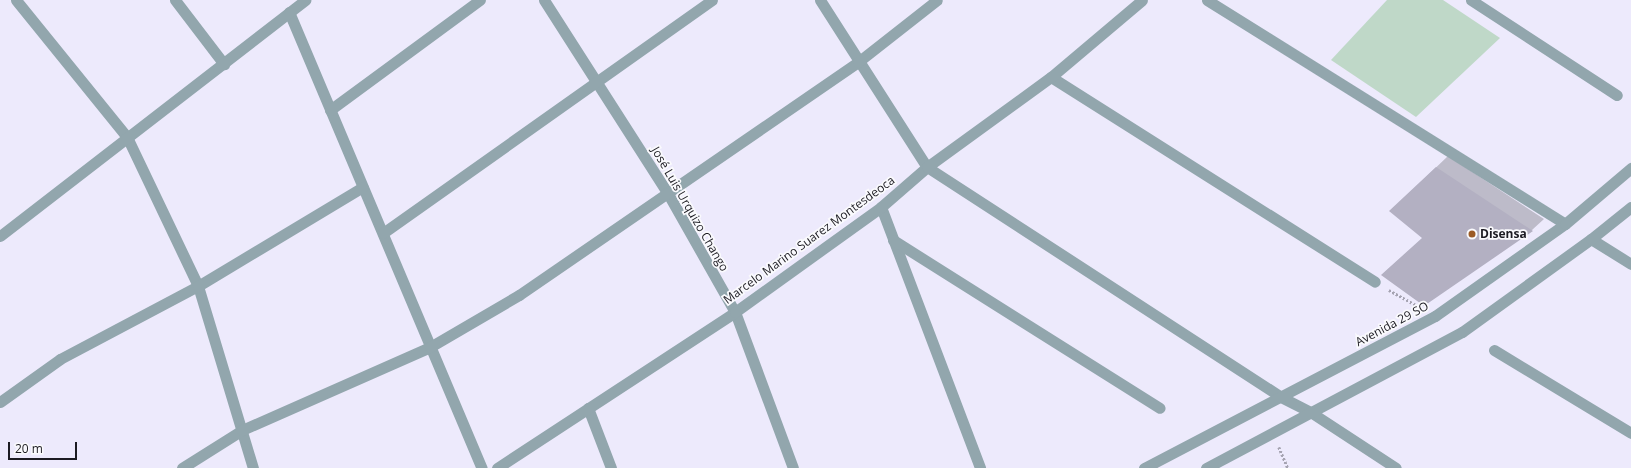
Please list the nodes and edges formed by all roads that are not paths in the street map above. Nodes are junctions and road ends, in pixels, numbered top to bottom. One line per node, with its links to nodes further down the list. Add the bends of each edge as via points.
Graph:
1 (16, 0): 19 (street)
2 (175, 0): 14 (street)
3 (305, 0): 12 (street)
4 (480, 0): 18 (street)
5 (544, 0): 16 (street, José Luis Urquizo Chango)
6 (712, 0): 16 (street)
7 (820, 0): 13 (street)
8 (937, 0): 13 (street)
9 (1142, 0): 15 (street, Marcelo Marino Suarez Montesdeoca)
10 (1207, 0): 26 (street)
11 (1471, 0): 17 (street)
12 (289, 12): 14 (street); 18 (street)
13 (858, 62): 20 (street); 23 (street)
14 (224, 64): 19 (street)
15 (1051, 77): 20 (street, Marcelo Marino Suarez Montesdeoca); 32 (street)
16 (597, 82): 23 (street, José Luis Urquizo Chango); 27 (street)
17 (1617, 95)
18 (330, 110): 22 (street)
19 (127, 137): 28 (street); 33 (street)
20 (927, 167): 24 (street, Marcelo Marino Suarez Montesdeoca); 37 (street)
21 (1631, 168): 26 (street, Avenida 29 SO)
22 (363, 188): 27 (street); 33 (street)
23 (668, 192): 34 (street, José Luis Urquizo Chango); 35 (street, via 519,295)
24 (881, 207): 30 (street); 34 (street, Marcelo Marino Suarez Montesdeoca)
25 (1631, 207): 29 (street)
26 (1565, 224): 37 (street, Avenida 29 SO, via 1435,316)
27 (383, 233): 35 (street)
28 (0, 236)
29 (1591, 239): 31 (street); 41 (street, via 1462,332)
30 (892, 240): 40 (street); 50 (street)
31 (1631, 264)
32 (1375, 282)
33 (198, 286): 38 (street, via 60,359); 42 (street)
34 (735, 312): 39 (street, Marcelo Marino Suarez Montesdeoca); 49 (street, José Luis Urquizo Chango)
35 (430, 347): 42 (street); 46 (street)
36 (1494, 350): 43 (street)
37 (1281, 397): 41 (street); 51 (street, Avenida 29 SO)
38 (0, 402)
39 (588, 408): 47 (street, Marcelo Marino Suarez Montesdeoca); 48 (street)
40 (1160, 408)
41 (1312, 413): 52 (street); 53 (street)
42 (242, 430): 44 (street); 45 (street)
43 (1631, 433)
44 (182, 468)
45 (253, 468)
46 (482, 468)
47 (497, 468)
48 (611, 468)
49 (793, 468)
50 (980, 468)
51 (1144, 468)
52 (1206, 468)
53 (1396, 468)

